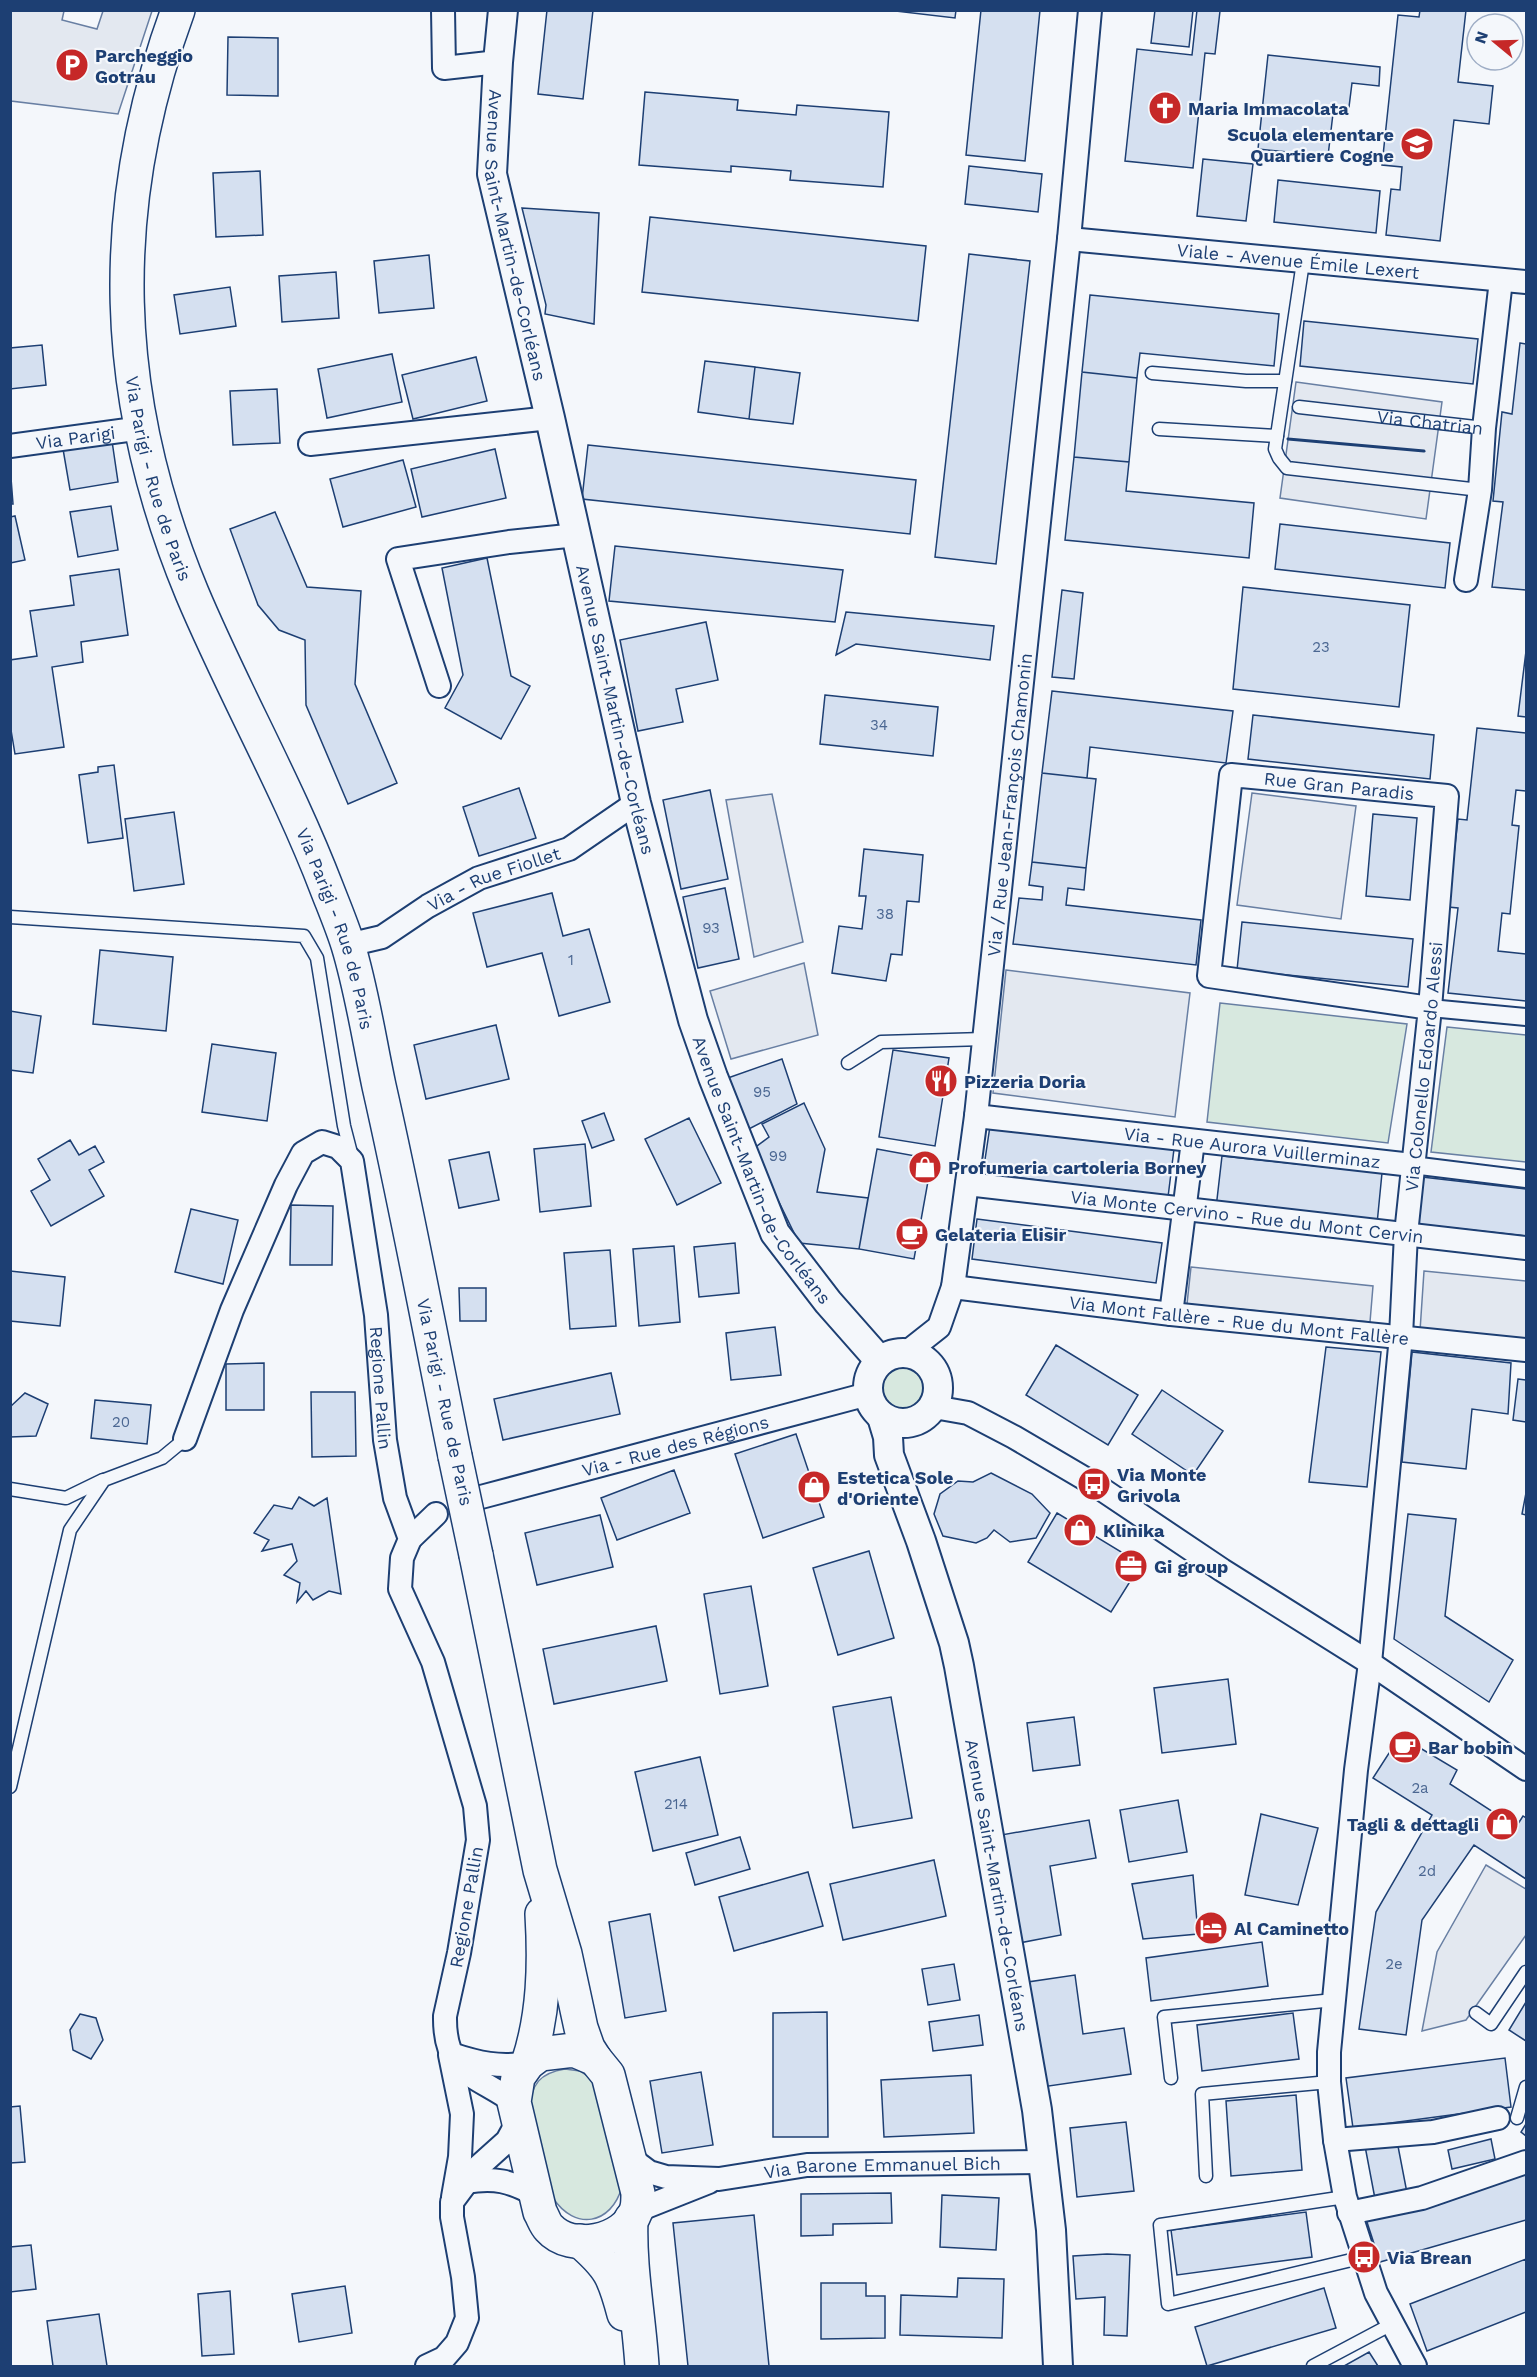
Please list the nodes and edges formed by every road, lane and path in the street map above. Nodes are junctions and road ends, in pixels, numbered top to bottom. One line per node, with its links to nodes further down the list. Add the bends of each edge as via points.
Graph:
1 (178, 10): 14 (main road, Via Parigi - Rue de Paris, via 144,121 130,205 126,308)
2 (443, 10): 5 (street, via 444,68)
3 (503, 10): 5 (street, Avenue Saint-Martin-de-Corléans)
4 (1090, 10): 6 (street, Via / Rue Jean-François Chamonin)
5 (498, 62): 13 (street, Avenue Saint-Martin-de-Corléans, via 492,174)
6 (1069, 239): 7 (street, Viale - Avenue Émile Lexert); 30 (street, Via / Rue Jean-François Chamonin)
7 (1303, 261): 8 (street, Viale - Avenue Émile Lexert); 11 (lane)
8 (1501, 280): 9 (street, Viale - Avenue Émile Lexert); 15 (street)
9 (1527, 282)
10 (1152, 373): 11 (lane)
11 (1285, 381): 17 (lane)
12 (1299, 407): 15 (lane, Via Chatrian)
13 (550, 418): 18 (street); 21 (street, Avenue Saint-Martin-de-Corléans)
14 (142, 428): 19 (street, Via Parigi); 27 (main road, Via Parigi - Rue de Paris, via 154,486 193,595 306,834)
15 (1484, 428): 20 (street, Via Chatrian)
16 (1159, 429): 17 (lane)
17 (1277, 436): 20 (lane, via 1275,449 1287,468)
18 (310, 444)
19 (10, 446)
20 (1480, 490): 22 (street, Via Chatrian)
21 (577, 536): 23 (street, via 398,559); 25 (street, Avenue Saint-Martin-de-Corléans)
22 (1466, 580)
23 (439, 686)
24 (1447, 796): 28 (street, Via Colonello Edoardo Alessi); 28 (street, Rue Gran Paradis, via 1231,775 1209,976)
25 (636, 803): 27 (street, Via - Rue Fiollet, via 569,849 479,878 382,937); 45 (street, Avenue Saint-Martin-de-Corléans, via 693,1020 775,1233 828,1302)
26 (10, 917): 34 (lane, via 304,936 317,958)
27 (348, 945): 57 (main road, Via Parigi - Rue de Paris, bridge, via 390,1132)
28 (1430, 1008): 29 (street); 35 (street, Via Colonello Edoardo Alessi)
29 (1527, 1017)
30 (984, 1039): 31 (lane, via 881,1042); 32 (street, Via / Rue Jean-François Chamonin)
31 (848, 1063)
32 (976, 1116): 33 (street, Via - Rue Aurora Vuillerminaz); 37 (street, Via / Rue Jean-François Chamonin)
33 (1193, 1141): 35 (street, Via - Rue Aurora Vuillerminaz); 38 (street)
34 (352, 1161): 48 (street, via 339,1147 322,1142 303,1153 232,1310); 53 (street, Regione Pallin, via 376,1315 385,1440 395,1498)
35 (1412, 1165): 36 (street, Via - Rue Aurora Vuillerminaz); 39 (street, Via Colonello Edoardo Alessi)
36 (1527, 1179)
37 (967, 1184): 38 (street, Via Monte Cervino - Rue du Mont Cervin); 41 (street, Via / Rue Jean-François Chamonin)
38 (1184, 1210): 39 (street, Via Monte Cervino - Rue du Mont Cervin); 42 (street)
39 (1406, 1234): 40 (street, Via Monte Cervino - Rue du Mont Cervin); 43 (street, Via Colonello Edoardo Alessi)
40 (1527, 1248)
41 (953, 1287): 42 (street, Via Mont Fallère - Rue du Mont Fallère); 45 (street, Via / Rue Jean-François Chamonin, via 939,1327)
42 (1171, 1314): 43 (street, Via Mont Fallère - Rue du Mont Fallère)
43 (1401, 1336): 44 (street, Via Mont Fallère - Rue du Mont Fallère); 54 (street, Via Colonello Edoardo Alessi)
44 (1527, 1350)
45 (893, 1357): 46 (street, via 870,1376); 47 (street, via 924,1359 936,1375 939,1391)
46 (875, 1406): 47 (street, via 890,1421 909,1423); 51 (street, Via - Rue des Régions); 71 (street, Avenue Saint-Martin-de-Corléans, via 960,1666)
47 (934, 1407): 54 (street, via 968,1413 1014,1437 1094,1484)
48 (185, 1439): 49 (lane, via 162,1458)
49 (104, 1480): 50 (lane, via 66,1498); 56 (lane, via 70,1530)
50 (10, 1489)
51 (481, 1497)
52 (436, 1514): 53 (street)
53 (410, 1539): 61 (street, Regione Pallin, via 402,1558 400,1589 433,1662 475,1806 478,1840 446,2016 445,2038)
54 (1370, 1663): 55 (street); 59 (street, Via Colonello Edoardo Alessi)
55 (1527, 1769)
56 (10, 1787)
57 (540, 1870): 62 (main road, Via Parigi - Rue de Paris, via 566,1954 581,2028); 63 (main road, Via Parigi - Rue de Paris, via 543,1972 538,2034)
58 (1527, 1972): 60 (lane, via 1491,2024)
59 (1334, 2000): 64 (lane, via 1164,2018); 65 (street, Via Colonello Edoardo Alessi)
60 (1476, 2013)
61 (450, 2053): 63 (street, via 493,2066); 67 (street, via 464,2071); 77 (street, Regione Pallin, via 462,2114)
62 (595, 2059): 63 (main road, via 574,2050 554,2051 540,2054); 70 (main road, Via Parigi - Rue de Paris, via 608,2075)
63 (528, 2063): 67 (main road, Via Parigi - Rue de Paris, via 518,2077)
64 (1171, 2078)
65 (1329, 2082): 69 (street, Via Colonello Edoardo Alessi); 73 (lane, via 1202,2094)
66 (1527, 2087): 68 (lane)
67 (516, 2111): 75 (street, via 507,2141); 76 (main road, Via Parigi - Rue de Paris)
68 (1507, 2118): 69 (street, via 1433,2132)
69 (1335, 2140): 78 (street, Via Colonello Edoardo Alessi)
70 (629, 2157): 74 (street, Via Barone Emmanuel Bich, via 649,2172 666,2177); 79 (main road, Via Parigi - Rue de Paris, via 638,2193)
71 (1044, 2162): 74 (street, Via Barone Emmanuel Bich, via 807,2165); 86 (street, Avenue Saint-Martin-de-Corléans)
72 (1527, 2162): 78 (street, via 1422,2198)
73 (1206, 2176)
74 (719, 2178): 79 (street, Via Barone Emmanuel Bich)
75 (466, 2182): 76 (street, via 504,2180); 77 (street)
76 (536, 2195): 80 (main road, Via Parigi - Rue de Paris, via 549,2228)
77 (452, 2202): 83 (street, Regione Pallin, via 467,2318 457,2343 444,2358)
78 (1347, 2205): 81 (street, Via Colonello Edoardo Alessi); 81 (lane, via 1160,2224 1168,2304)
79 (634, 2215): 80 (main road, Via Parigi - Rue de Paris, via 626,2227 604,2240); 85 (main road, Via Parigi - Rue de Paris, via 630,2245)
80 (580, 2241): 84 (main road, Via Parigi - Rue de Paris, via 615,2279 626,2320)
81 (1364, 2257): 82 (street, Via Colonello Edoardo Alessi)
82 (1392, 2324): 87 (lane); 88 (street, Via Colonello Edoardo Alessi)
83 (427, 2367)
84 (628, 2367)
85 (642, 2367)
86 (1058, 2367)
87 (1313, 2367)
88 (1414, 2367)

